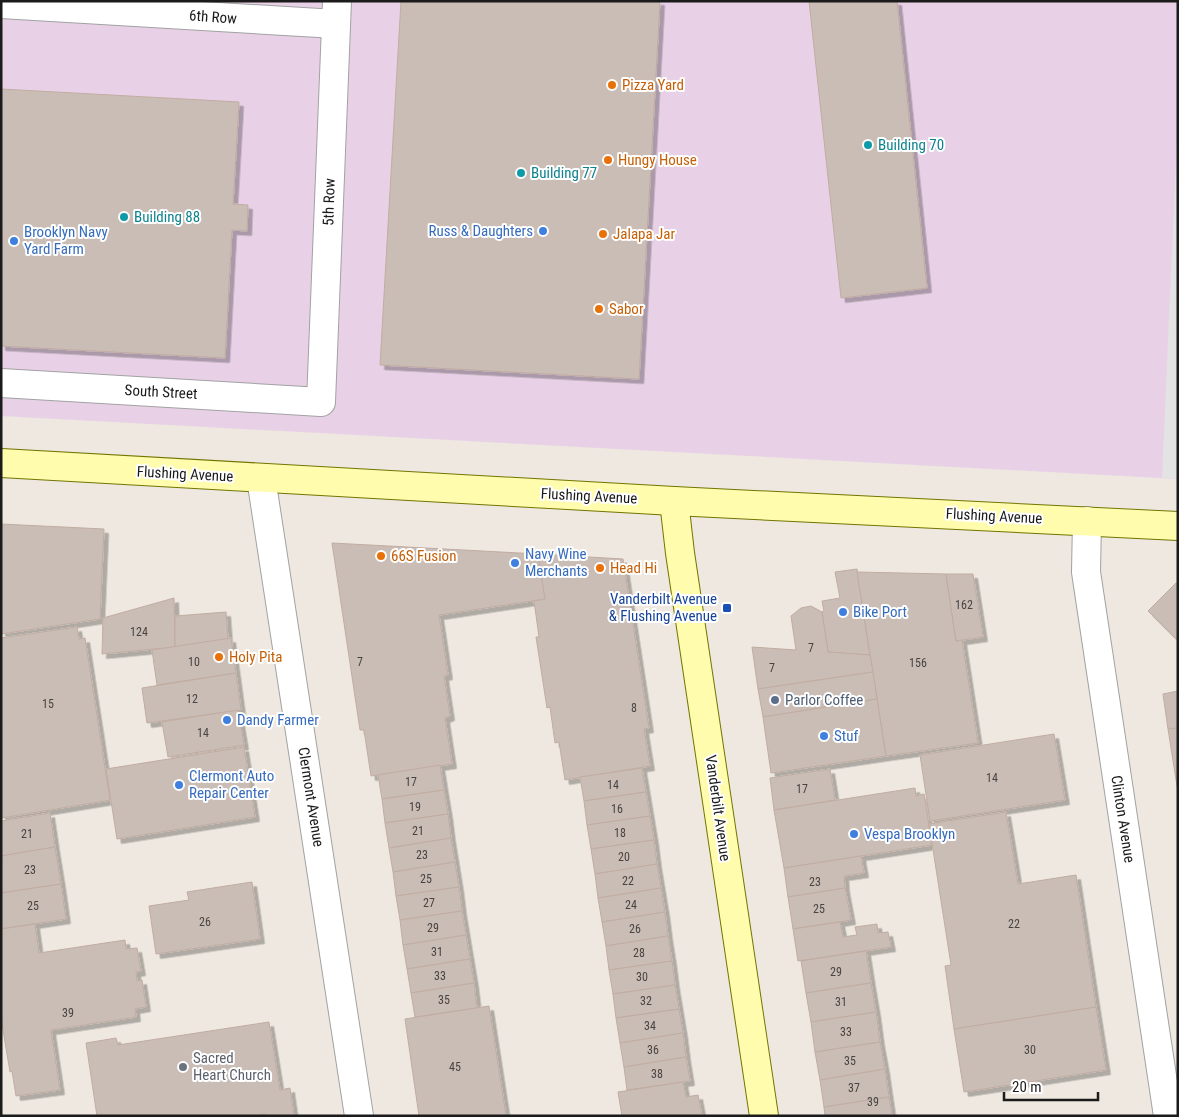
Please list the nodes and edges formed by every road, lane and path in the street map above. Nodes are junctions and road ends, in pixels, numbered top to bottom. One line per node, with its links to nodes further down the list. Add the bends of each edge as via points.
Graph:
1 (1, 4): 2 (street, 6th Row)
2 (336, 13): 4 (street, 5th Row)
3 (1, 383): 4 (street, South Street)
4 (321, 402)
5 (1, 463): 6 (main road, Flushing Avenue)
6 (261, 478): 7 (main road, Flushing Avenue); 10 (street, Clermont Avenue)
7 (674, 501): 8 (main road, Flushing Avenue); 11 (main road, Vanderbilt Avenue)
8 (1087, 521): 9 (main road, Flushing Avenue); 12 (street, Clinton Avenue, via 1086,572)
9 (1178, 526)
10 (359, 1116)
11 (764, 1116)
12 (1168, 1116)

